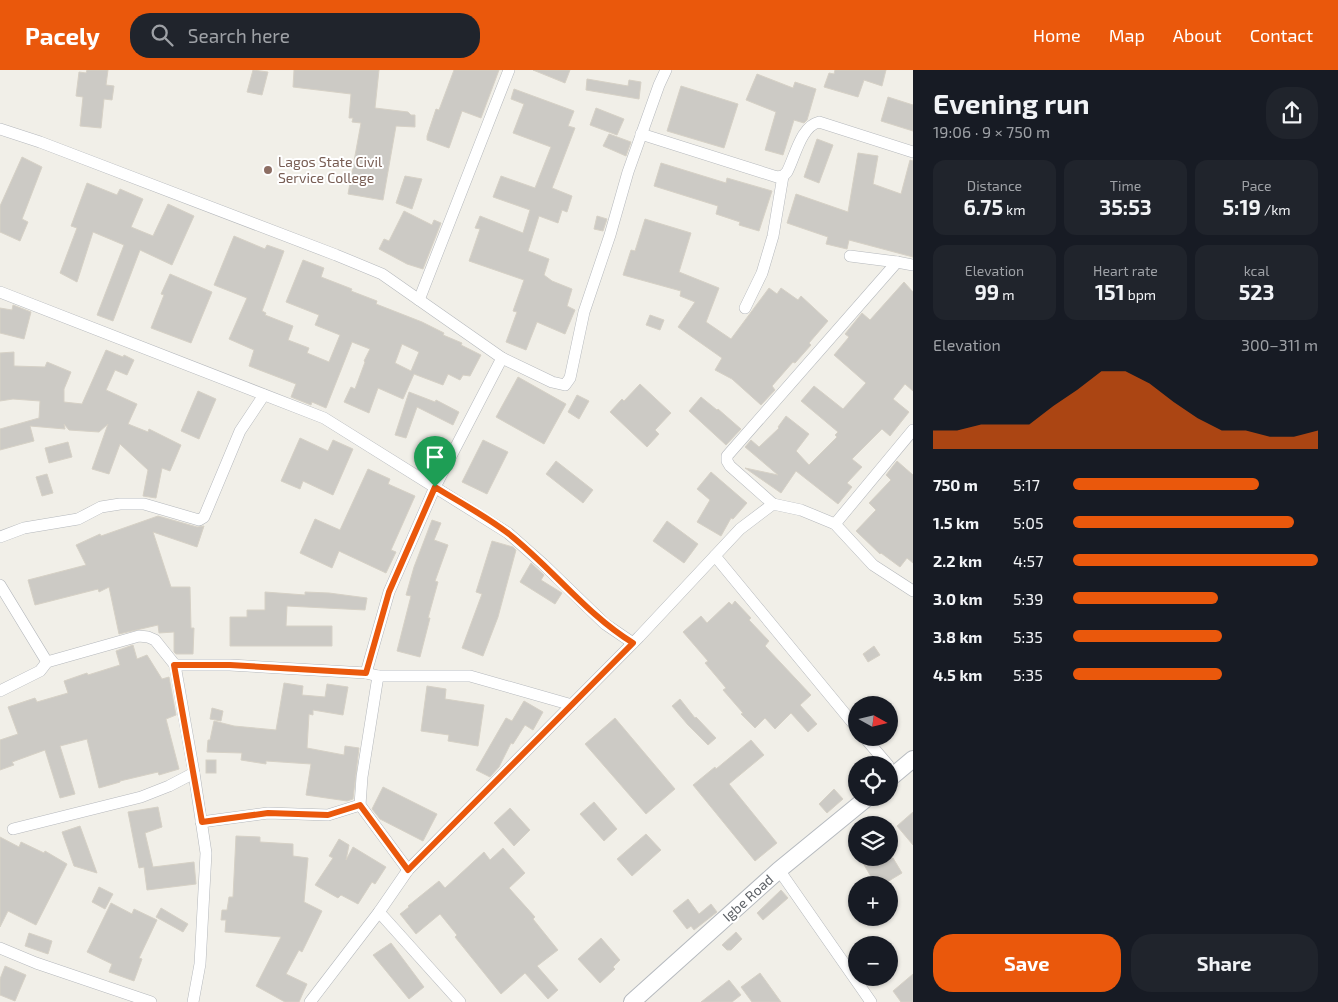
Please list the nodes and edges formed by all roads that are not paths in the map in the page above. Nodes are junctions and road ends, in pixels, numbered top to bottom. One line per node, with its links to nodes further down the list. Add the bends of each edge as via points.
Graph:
1 (509, 70): 11 (street)
2 (666, 70): 4 (street)
3 (0, 129): 11 (street, via 336,255 382,274)
4 (640, 134): 6 (street); 13 (street, via 584,312 570,378 565,385 559,384)
5 (913, 152): 6 (street, via 819,122 813,123 805,131)
6 (783, 176): 12 (street, via 773,236 762,273)
7 (850, 256): 8 (street)
8 (897, 262): 9 (street); 17 (street, via 728,456 730,466)
9 (913, 265)
10 (0, 292): 14 (street)
11 (419, 300): 13 (street)
12 (745, 308)
13 (502, 358): 16 (street)
14 (264, 395): 16 (street, via 324,418); 19 (street, via 240,431 204,517 199,520 144,504 120,504 101,507 78,518 24,528)
15 (913, 430): 18 (street)
16 (435, 487): 23 (street, via 508,534 605,624); 26 (street, via 389,592)
17 (773, 504): 18 (street, via 801,510); 20 (street, via 740,528)
18 (835, 524): 22 (street, via 873,565)
19 (0, 538)
20 (715, 556): 23 (street); 30 (street)
21 (0, 584): 24 (street)
22 (913, 591)
23 (633, 643): 29 (street)
24 (47, 662): 25 (street, via 139,636 155,640); 28 (street, via 40,671)
25 (174, 665): 26 (street); 35 (street)
26 (366, 673): 27 (street)
27 (378, 676): 29 (street, via 470,676); 36 (street)
28 (0, 691)
29 (572, 705): 40 (street)
30 (848, 717)
31 (871, 746): 32 (street)
32 (879, 756)
33 (913, 759): 34 (street)
34 (898, 767)
35 (194, 773): 38 (street); 39 (street, via 141,797)
36 (360, 805): 38 (street, via 328,815 268,813); 40 (street)
37 (857, 806): 41 (street, Igbe Road)
38 (202, 822): 45 (street, via 206,853 200,964)
39 (13, 829)
40 (408, 870): 42 (street)
41 (779, 870): 48 (street, Igbe Road); 49 (street)
42 (379, 912): 46 (street); 47 (street)
43 (0, 948): 44 (street)
44 (152, 1002)
45 (193, 1002)
46 (310, 1002)
47 (460, 1002)
48 (632, 1002)
49 (871, 1002)

